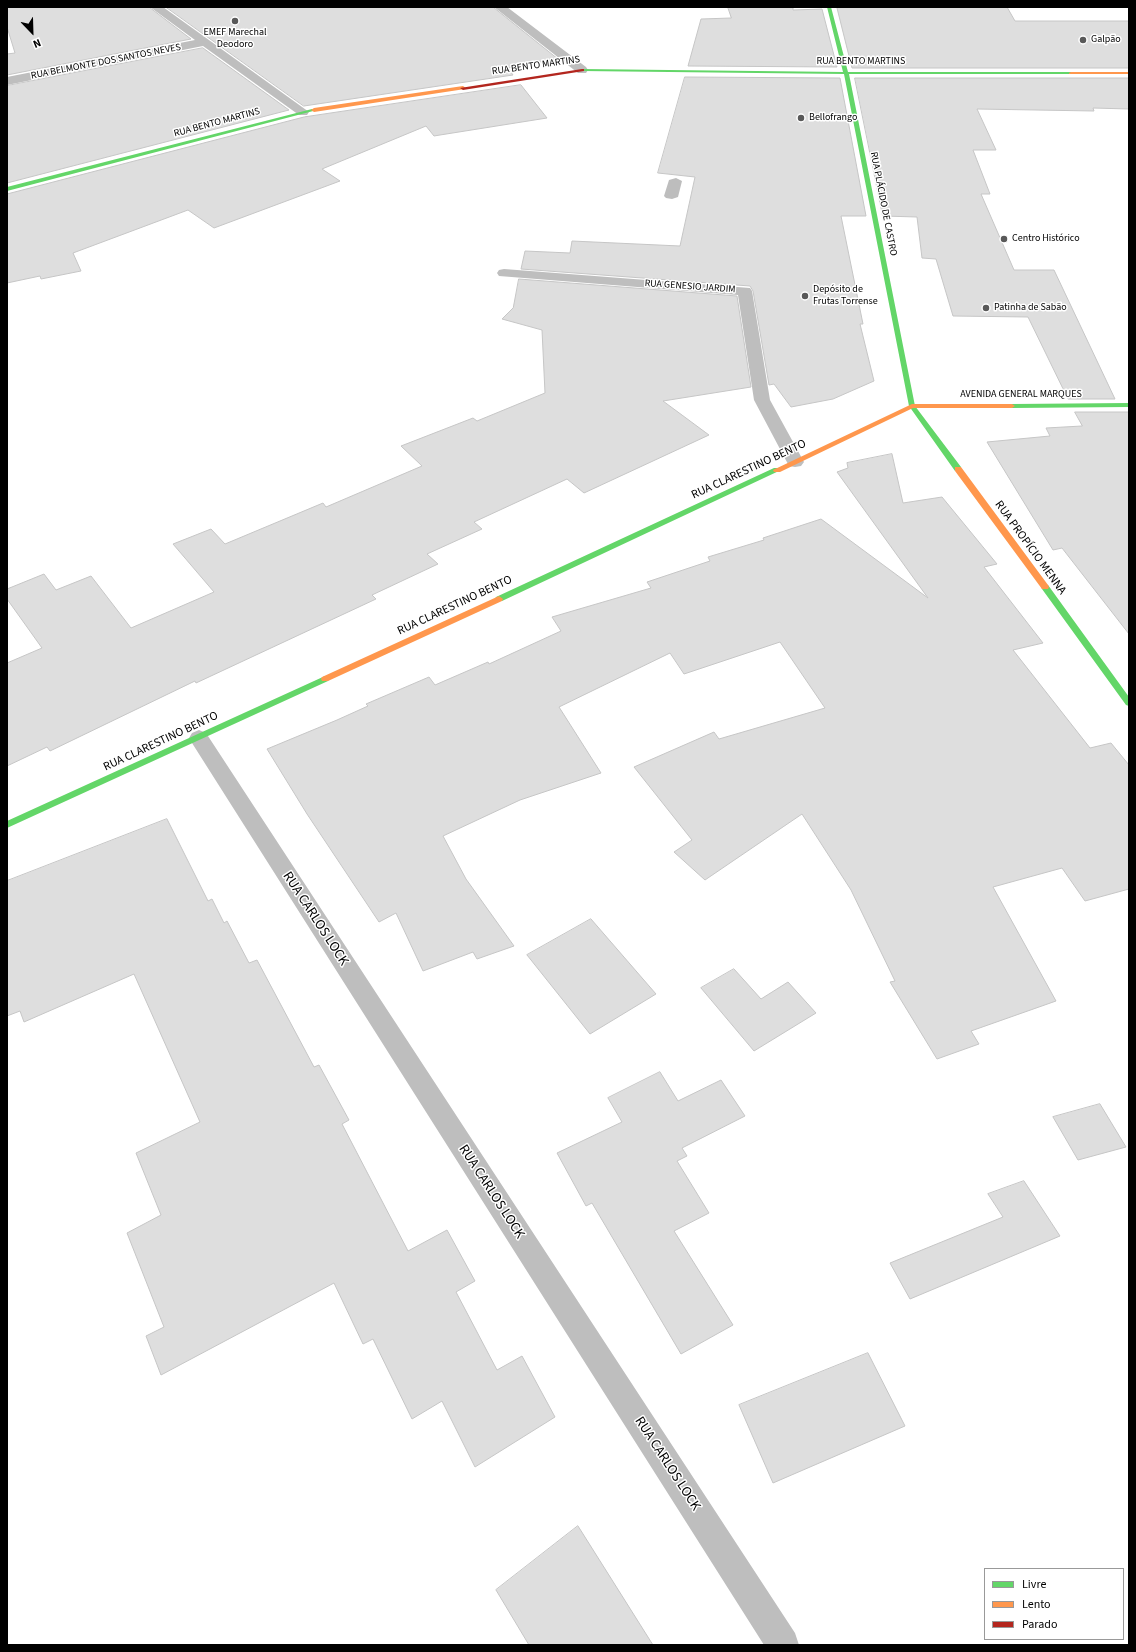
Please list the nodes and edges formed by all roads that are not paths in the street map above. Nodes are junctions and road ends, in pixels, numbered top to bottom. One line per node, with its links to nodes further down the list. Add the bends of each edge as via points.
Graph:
1 (156, 7): 4 (street)
2 (500, 7): 5 (street)
3 (829, 7): 6 (street, RUA PLÁCIDO DE CASTRO)
4 (204, 42): 8 (street, RUA BELMONTE DOS SANTOS NEVES); 9 (street)
5 (582, 70): 6 (street, RUA BENTO MARTINS); 9 (street, RUA BENTO MARTINS)
6 (846, 72): 7 (street, RUA BENTO MARTINS); 13 (street, RUA PLÁCIDO DE CASTRO)
7 (1129, 73)
8 (7, 81)
9 (303, 112): 10 (street, RUA BENTO MARTINS)
10 (7, 189)
11 (504, 273): 14 (street, RUA GENESIO JARDIM, via 745,291 762,400)
12 (1129, 405): 13 (street, AVENIDA GENERAL MARQUES)
13 (912, 406): 14 (street, RUA CLARESTINO BENTO); 15 (street, RUA PROPÍCIO MENNA)
14 (795, 462): 16 (street, RUA CLARESTINO BENTO)
15 (1129, 703)
16 (199, 738): 17 (street, RUA CLARESTINO BENTO); 18 (street, RUA CARLOS LOCK)
17 (7, 826)
18 (783, 1645)

